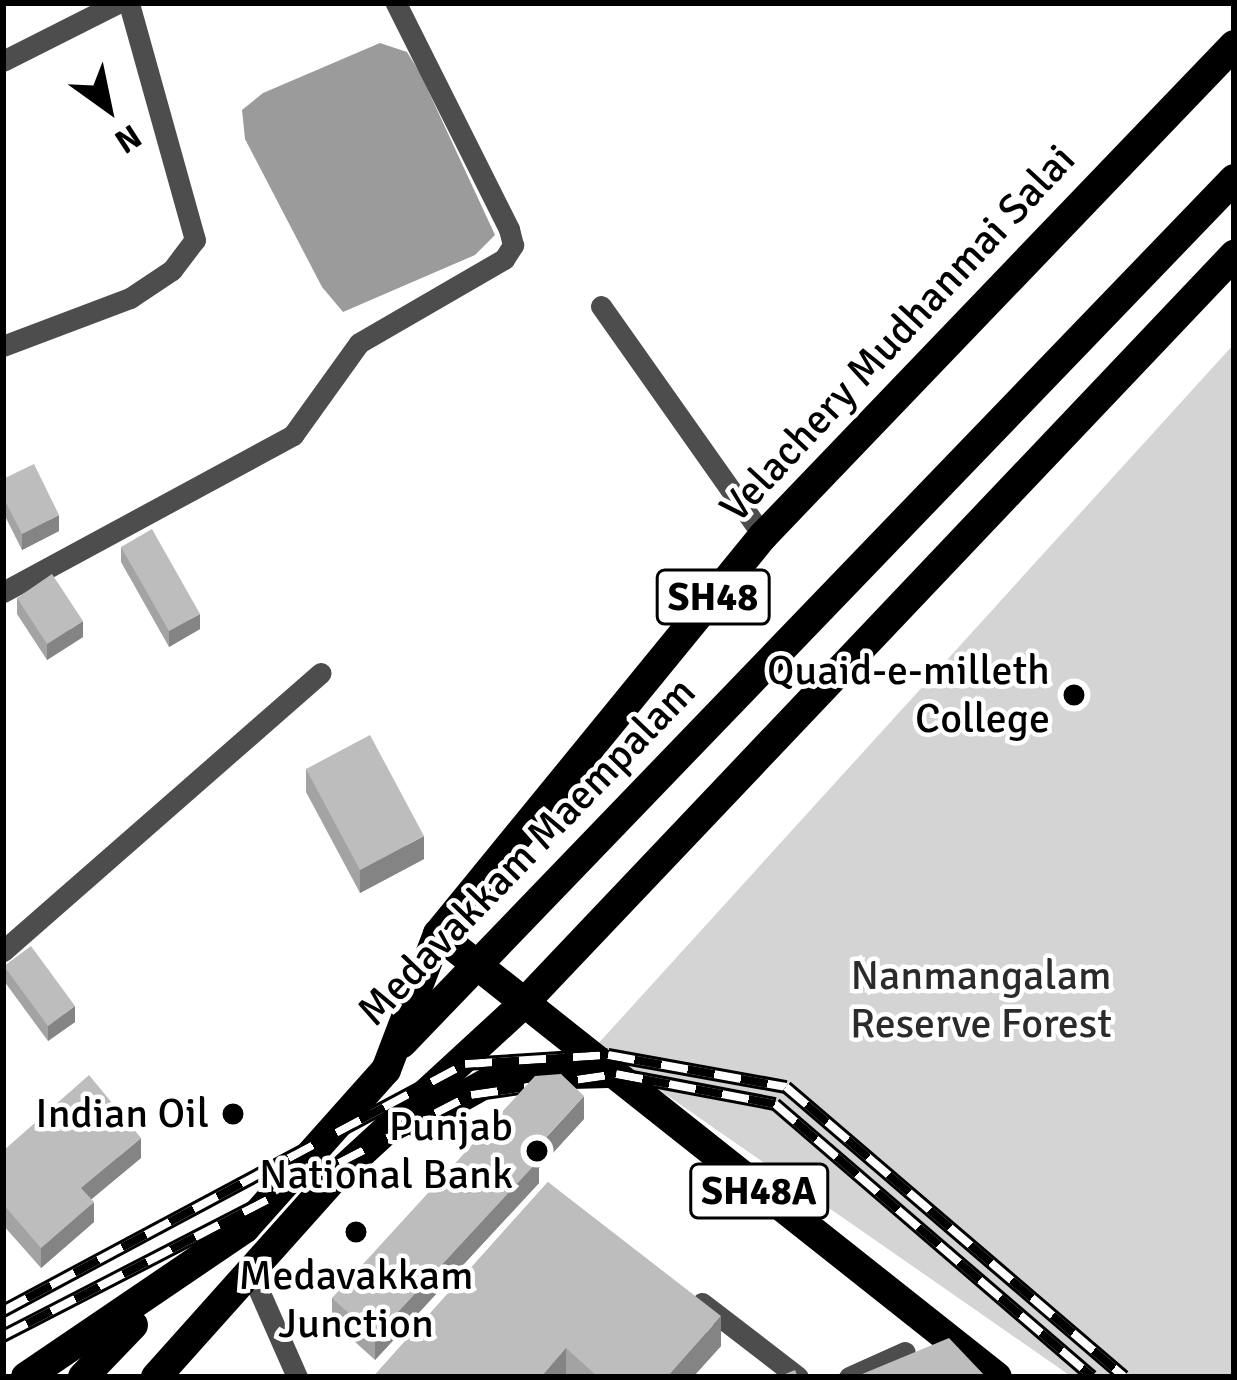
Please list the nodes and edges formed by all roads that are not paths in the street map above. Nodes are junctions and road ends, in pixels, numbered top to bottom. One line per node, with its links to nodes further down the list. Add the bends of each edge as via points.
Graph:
1 (118, 3): 5 (street)
2 (129, 3): 9 (street, via 195,240 172,270 130,298)
3 (396, 3): 11 (street, via 513,245 481,275 358,343 293,435)
4 (1234, 45): 10 (main road, Velachery Mudhanmai Salai / SH48)
5 (3, 61)
6 (1234, 178): 23 (main road, Medavakkam Maempalam)
7 (1234, 255): 15 (main road)
8 (601, 306): 10 (street)
9 (3, 346)
10 (763, 536): 13 (main road, Velachery Mudhanmai Salai / SH48)
11 (3, 592)
12 (320, 673): 14 (street)
13 (438, 934): 15 (main road, SH48A); 22 (main road, Velachery Mudhanmai Salai / SH48, via 386,1070 245,1228)
14 (3, 951)
15 (523, 1004): 16 (main road, SH48A); 17 (main road)
16 (608, 1073): 17 (main road, via 499,1076); 27 (main road, SH48A)
17 (334, 1178): 18 (main road)
18 (249, 1268): 24 (main road); 25 (street)
19 (689, 1294): 21 (street)
20 (905, 1352): 26 (street)
21 (797, 1376)
22 (26, 1377)
23 (83, 1377)
24 (156, 1377)
25 (297, 1377)
26 (849, 1377)
27 (997, 1377)

